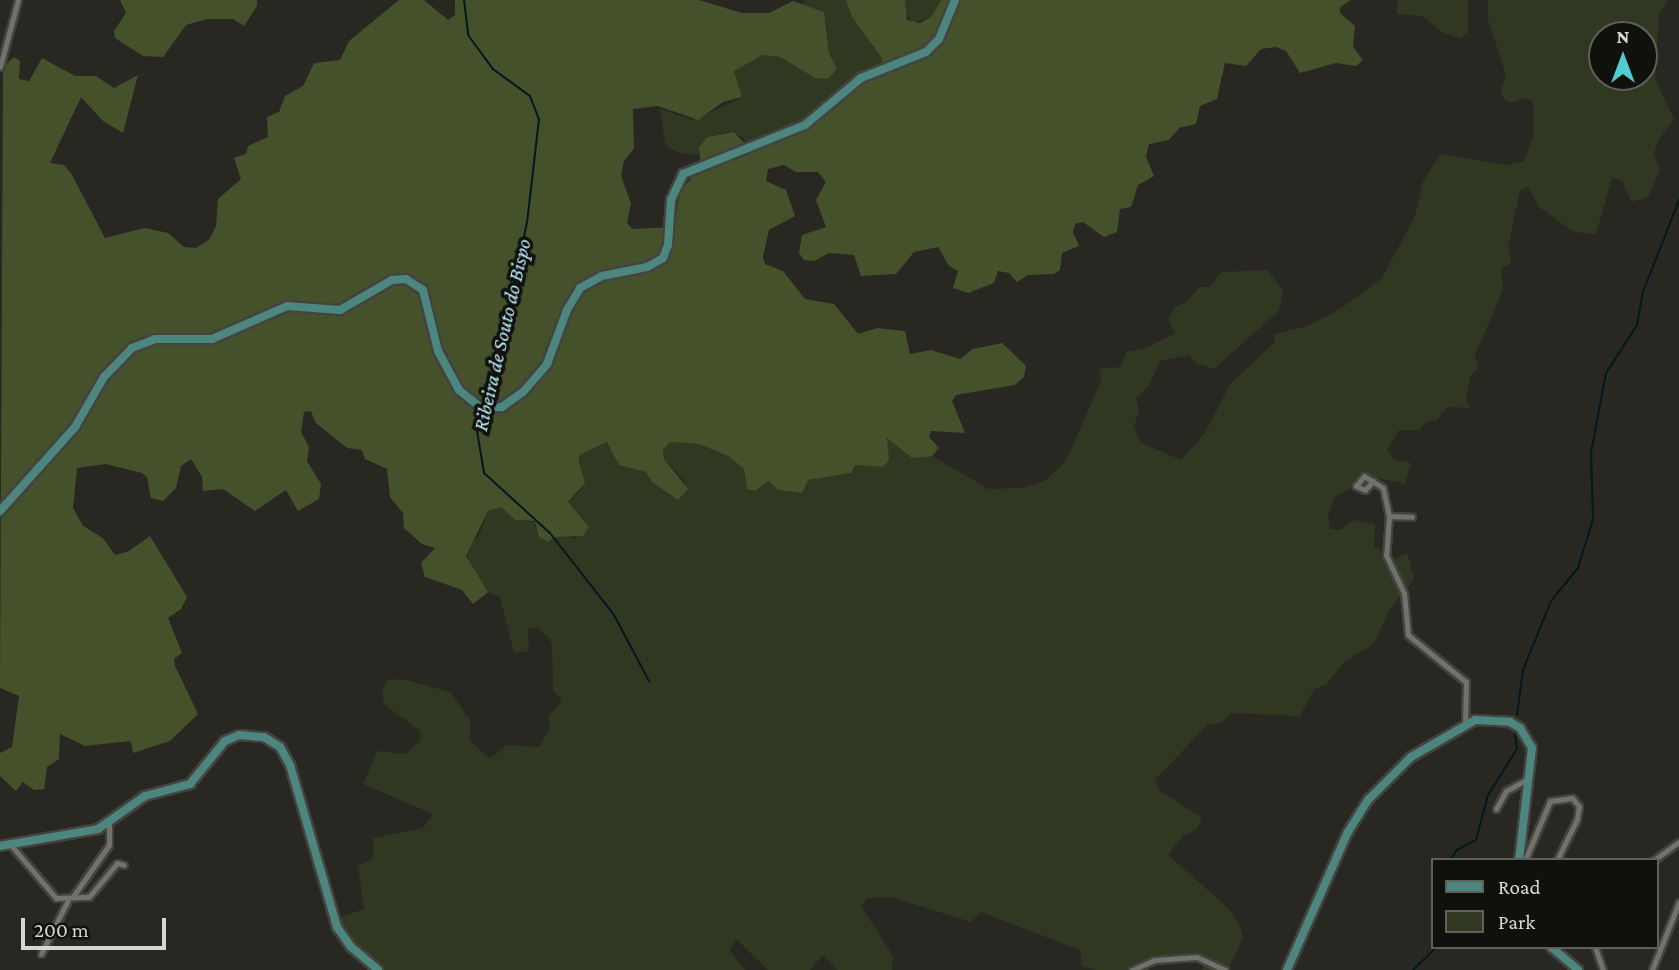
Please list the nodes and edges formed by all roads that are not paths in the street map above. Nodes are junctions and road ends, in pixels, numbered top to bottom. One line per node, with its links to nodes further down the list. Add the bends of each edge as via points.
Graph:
1 (18, 0): 3 (street)
2 (955, 0): 5 (main road, via 939,39 926,52 861,78 805,125 683,174 671,200 663,258 648,267 601,276 580,288 547,364 523,392 502,407 481,408 459,390 438,351 423,290 407,279 392,280 340,310 287,306 212,339 155,339 132,348 104,377 75,428)
3 (0, 67)
4 (1373, 481): 6 (street, via 1383,488)
5 (0, 511)
6 (1389, 516): 7 (street); 8 (street, via 1386,555 1404,593 1408,635 1466,682)
7 (1412, 517)
8 (1465, 725): 9 (main road, via 1498,719 1520,728 1532,748); 32 (main road, via 1411,757 1369,799 1349,832)
9 (1531, 778): 10 (street, via 1506,791); 15 (main road)
10 (1496, 809)
11 (109, 825): 13 (main road); 20 (street, via 109,845); 29 (main road, via 145,796 190,784 217,748 234,736 251,734 274,742 290,765 337,927 351,947)
12 (1679, 842): 18 (street)
13 (10, 844): 14 (main road); 22 (street, via 56,898)
14 (0, 846)
15 (1519, 858)
16 (1526, 858): 17 (street, via 1550,802 1572,798 1579,806 1577,819)
17 (1559, 858)
18 (1657, 858)
19 (124, 865): 21 (street, via 117,863)
20 (90, 876): 21 (street); 22 (street)
21 (99, 886): 22 (street, via 89,897)
22 (71, 898): 28 (street)
23 (1679, 902): 25 (street)
24 (1658, 930): 25 (street)
25 (1665, 931): 35 (street)
26 (1553, 949): 33 (main road)
27 (1596, 949): 34 (street)
28 (41, 954)
29 (378, 970)
30 (1132, 970): 31 (street, via 1154,960 1197,957)
31 (1225, 970)
32 (1287, 970)
33 (1578, 970)
34 (1603, 970)
35 (1652, 970)

